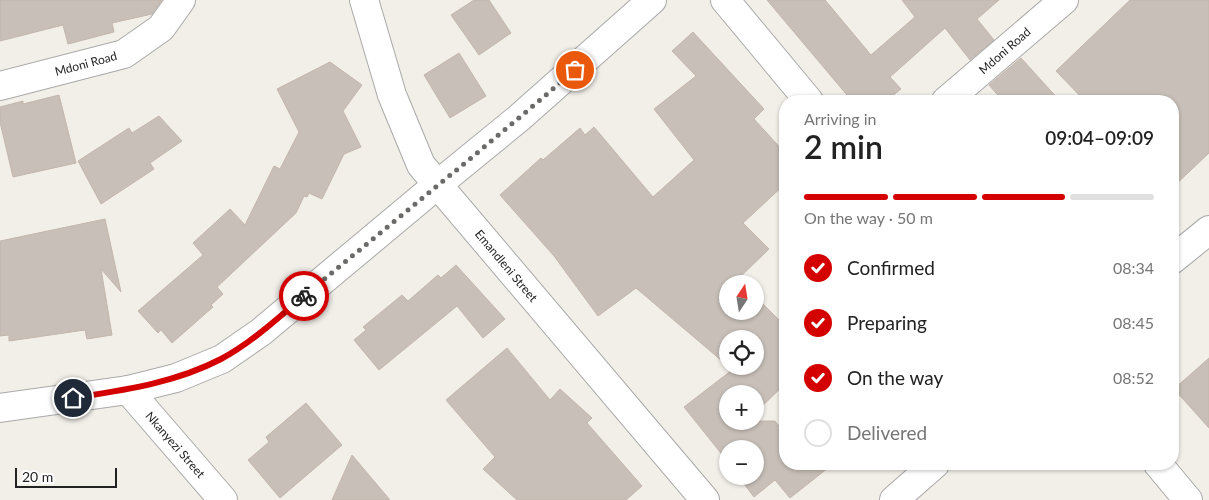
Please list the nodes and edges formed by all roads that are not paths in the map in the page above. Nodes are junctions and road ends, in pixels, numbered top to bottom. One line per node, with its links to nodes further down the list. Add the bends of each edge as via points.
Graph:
1 (181, 0): 6 (street, Mdoni Road, via 161,28 124,54)
2 (364, 0): 9 (street, Emandleni Street, via 392,95 422,165)
3 (652, 0): 9 (street, via 519,118)
4 (725, 0): 7 (street)
5 (1064, 0): 8 (street, Mdoni Road)
6 (0, 86)
7 (805, 95)
8 (953, 95)
9 (436, 185): 12 (street, via 261,332 222,359 176,378); 17 (street, Emandleni Street)
10 (1209, 230): 11 (street)
11 (1179, 254)
12 (128, 390): 13 (street); 16 (street, Nkanyezi Street)
13 (0, 408)
14 (928, 470): 18 (street)
15 (1163, 470): 19 (street)
16 (223, 500)
17 (705, 500)
18 (894, 500)
19 (1188, 500)

